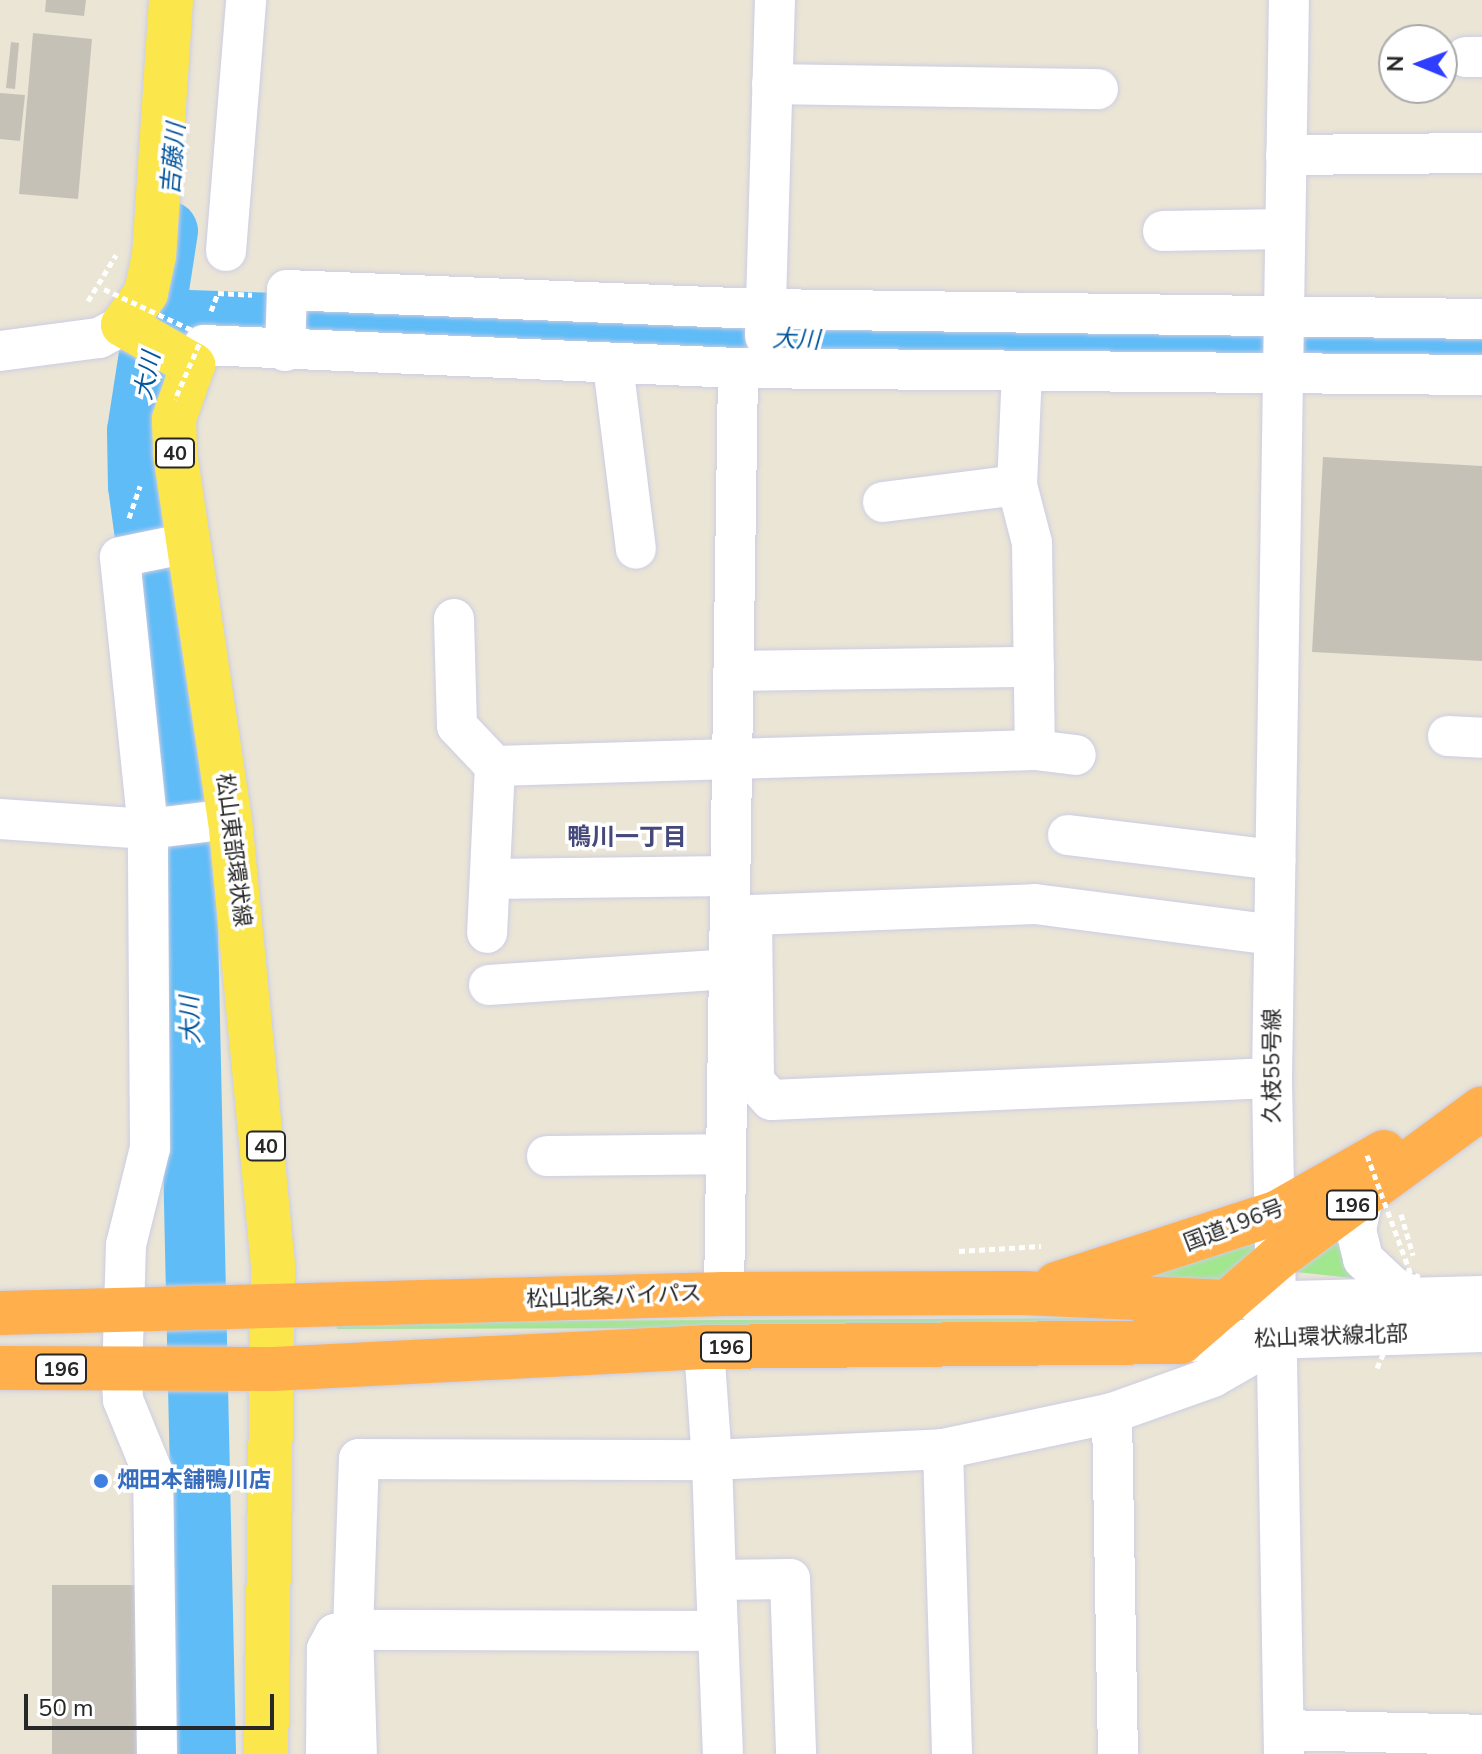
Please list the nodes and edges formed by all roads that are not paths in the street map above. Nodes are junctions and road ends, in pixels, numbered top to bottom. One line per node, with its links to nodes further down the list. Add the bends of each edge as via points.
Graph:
1 (171, 0): 12 (main road, via 154,255 146,293)
2 (246, 0): 11 (street)
3 (775, 0): 5 (street)
4 (1289, 0): 8 (street, 久枝55号線)
5 (772, 84): 6 (street, via 913,102); 15 (street)
6 (1098, 89)
7 (1482, 153): 8 (street)
8 (1286, 155): 9 (street, 久枝55号線)
9 (1285, 229): 10 (street); 14 (street, 久枝55号線)
10 (1163, 231)
11 (226, 251)
12 (123, 316): 16 (street, via 99,338); 20 (main road)
13 (1482, 319): 14 (street)
14 (1283, 320): 15 (street); 22 (street, 久枝55号線)
15 (760, 344): 17 (street, via 274,293); 18 (street); 19 (street); 29 (street)
16 (0, 351)
17 (285, 351): 18 (street); 20 (street, via 204,345)
18 (613, 365): 26 (street)
19 (1022, 371): 22 (street); 23 (street)
20 (183, 374): 25 (main road, 松山東部環状線 / 40, via 174,419)
21 (1482, 375): 22 (street)
22 (1282, 378): 38 (street, 久枝55号線)
23 (1017, 485): 24 (street); 28 (street, via 1032,543)
24 (883, 502)
25 (181, 544): 35 (main road, 松山東部環状線 / 40); 36 (street, via 120,557)
26 (636, 549)
27 (454, 619): 33 (street, via 457,726)
28 (1034, 667): 29 (street); 30 (street)
29 (734, 671): 32 (street)
30 (1035, 750): 31 (street); 32 (street)
31 (1076, 755)
32 (731, 758): 33 (street); 39 (street)
33 (495, 766): 40 (street)
34 (0, 819): 36 (street)
35 (221, 821): 36 (street); 57 (main road, 松山東部環状線 / 40, via 264,1111)
36 (154, 828): 58 (street, via 150,1148 126,1245)
37 (1068, 835): 38 (street)
38 (1275, 860): 42 (street, 久枝55号線)
39 (729, 876): 40 (street); 43 (street)
40 (490, 879): 41 (street)
41 (487, 933)
42 (1273, 935): 45 (street, 久枝55号線); 45 (street, via 1035,904 752,915 754,1081 771,1100)
43 (727, 969): 44 (street); 47 (street)
44 (511, 994)
45 (1272, 1078): 50 (street, 久枝55号線)
46 (1480, 1110): 49 (highway, 国道196号 / 196); 50 (highway, 国道196号 / 196, via 1410,1138)
47 (724, 1154): 48 (street); 54 (street)
48 (547, 1156)
49 (1376, 1187): 51 (highway, 国道196号 / 196); 52 (street, via 1356,1230 1363,1259 1393,1287)
50 (1276, 1213): 51 (street, 久枝55号線); 53 (highway, 国道196号 / 196, via 1128,1266)
51 (1278, 1258): 56 (highway, 国道196号 / 196); 60 (street, 久枝55号線)
52 (1416, 1290): 55 (street, 松山環状線北部); 60 (street, 松山環状線北部)
53 (1023, 1293): 54 (highway, 松山北条バイパス / 196); 56 (highway, 松山北条バイパス / 196)
54 (724, 1294): 57 (highway, 松山北条バイパス / 196)
55 (1482, 1296)
56 (1228, 1302): 60 (street, 松山環状線北部); 62 (highway, 国道196号 / 196)
57 (275, 1306): 58 (highway, 松山北条バイパス / 196); 66 (main road, 松山東部環状線 / 40)
58 (122, 1311): 59 (highway, 松山北条バイパス / 196); 65 (street)
59 (0, 1313)
60 (1280, 1320): 61 (street, 松山環状線北部); 62 (street, 松山環状線北部); 67 (street, via 1213,1377); 74 (street, 久枝55号線)
61 (1482, 1332)
62 (1181, 1342): 63 (highway, 196)
63 (704, 1347): 66 (highway, 196); 69 (street)
64 (0, 1368): 65 (highway, 196)
65 (122, 1369): 66 (highway, 196); 75 (street, via 123,1400 153,1473)
66 (273, 1369): 76 (main road, 松山東部環状線 / 40)
67 (1112, 1413): 68 (street); 82 (street)
68 (943, 1449): 69 (street); 81 (street)
69 (712, 1460): 70 (street); 71 (street, via 359,1459)
70 (716, 1580): 72 (street); 80 (street, via 790,1579)
71 (353, 1630): 72 (street); 77 (street, via 335,1634 327,1649); 78 (street)
72 (718, 1631): 79 (street)
73 (1482, 1735): 74 (street)
74 (1284, 1742)
75 (157, 1754)
76 (266, 1754)
77 (326, 1754)
78 (357, 1754)
79 (723, 1754)
80 (796, 1754)
81 (952, 1754)
82 (1118, 1754)

